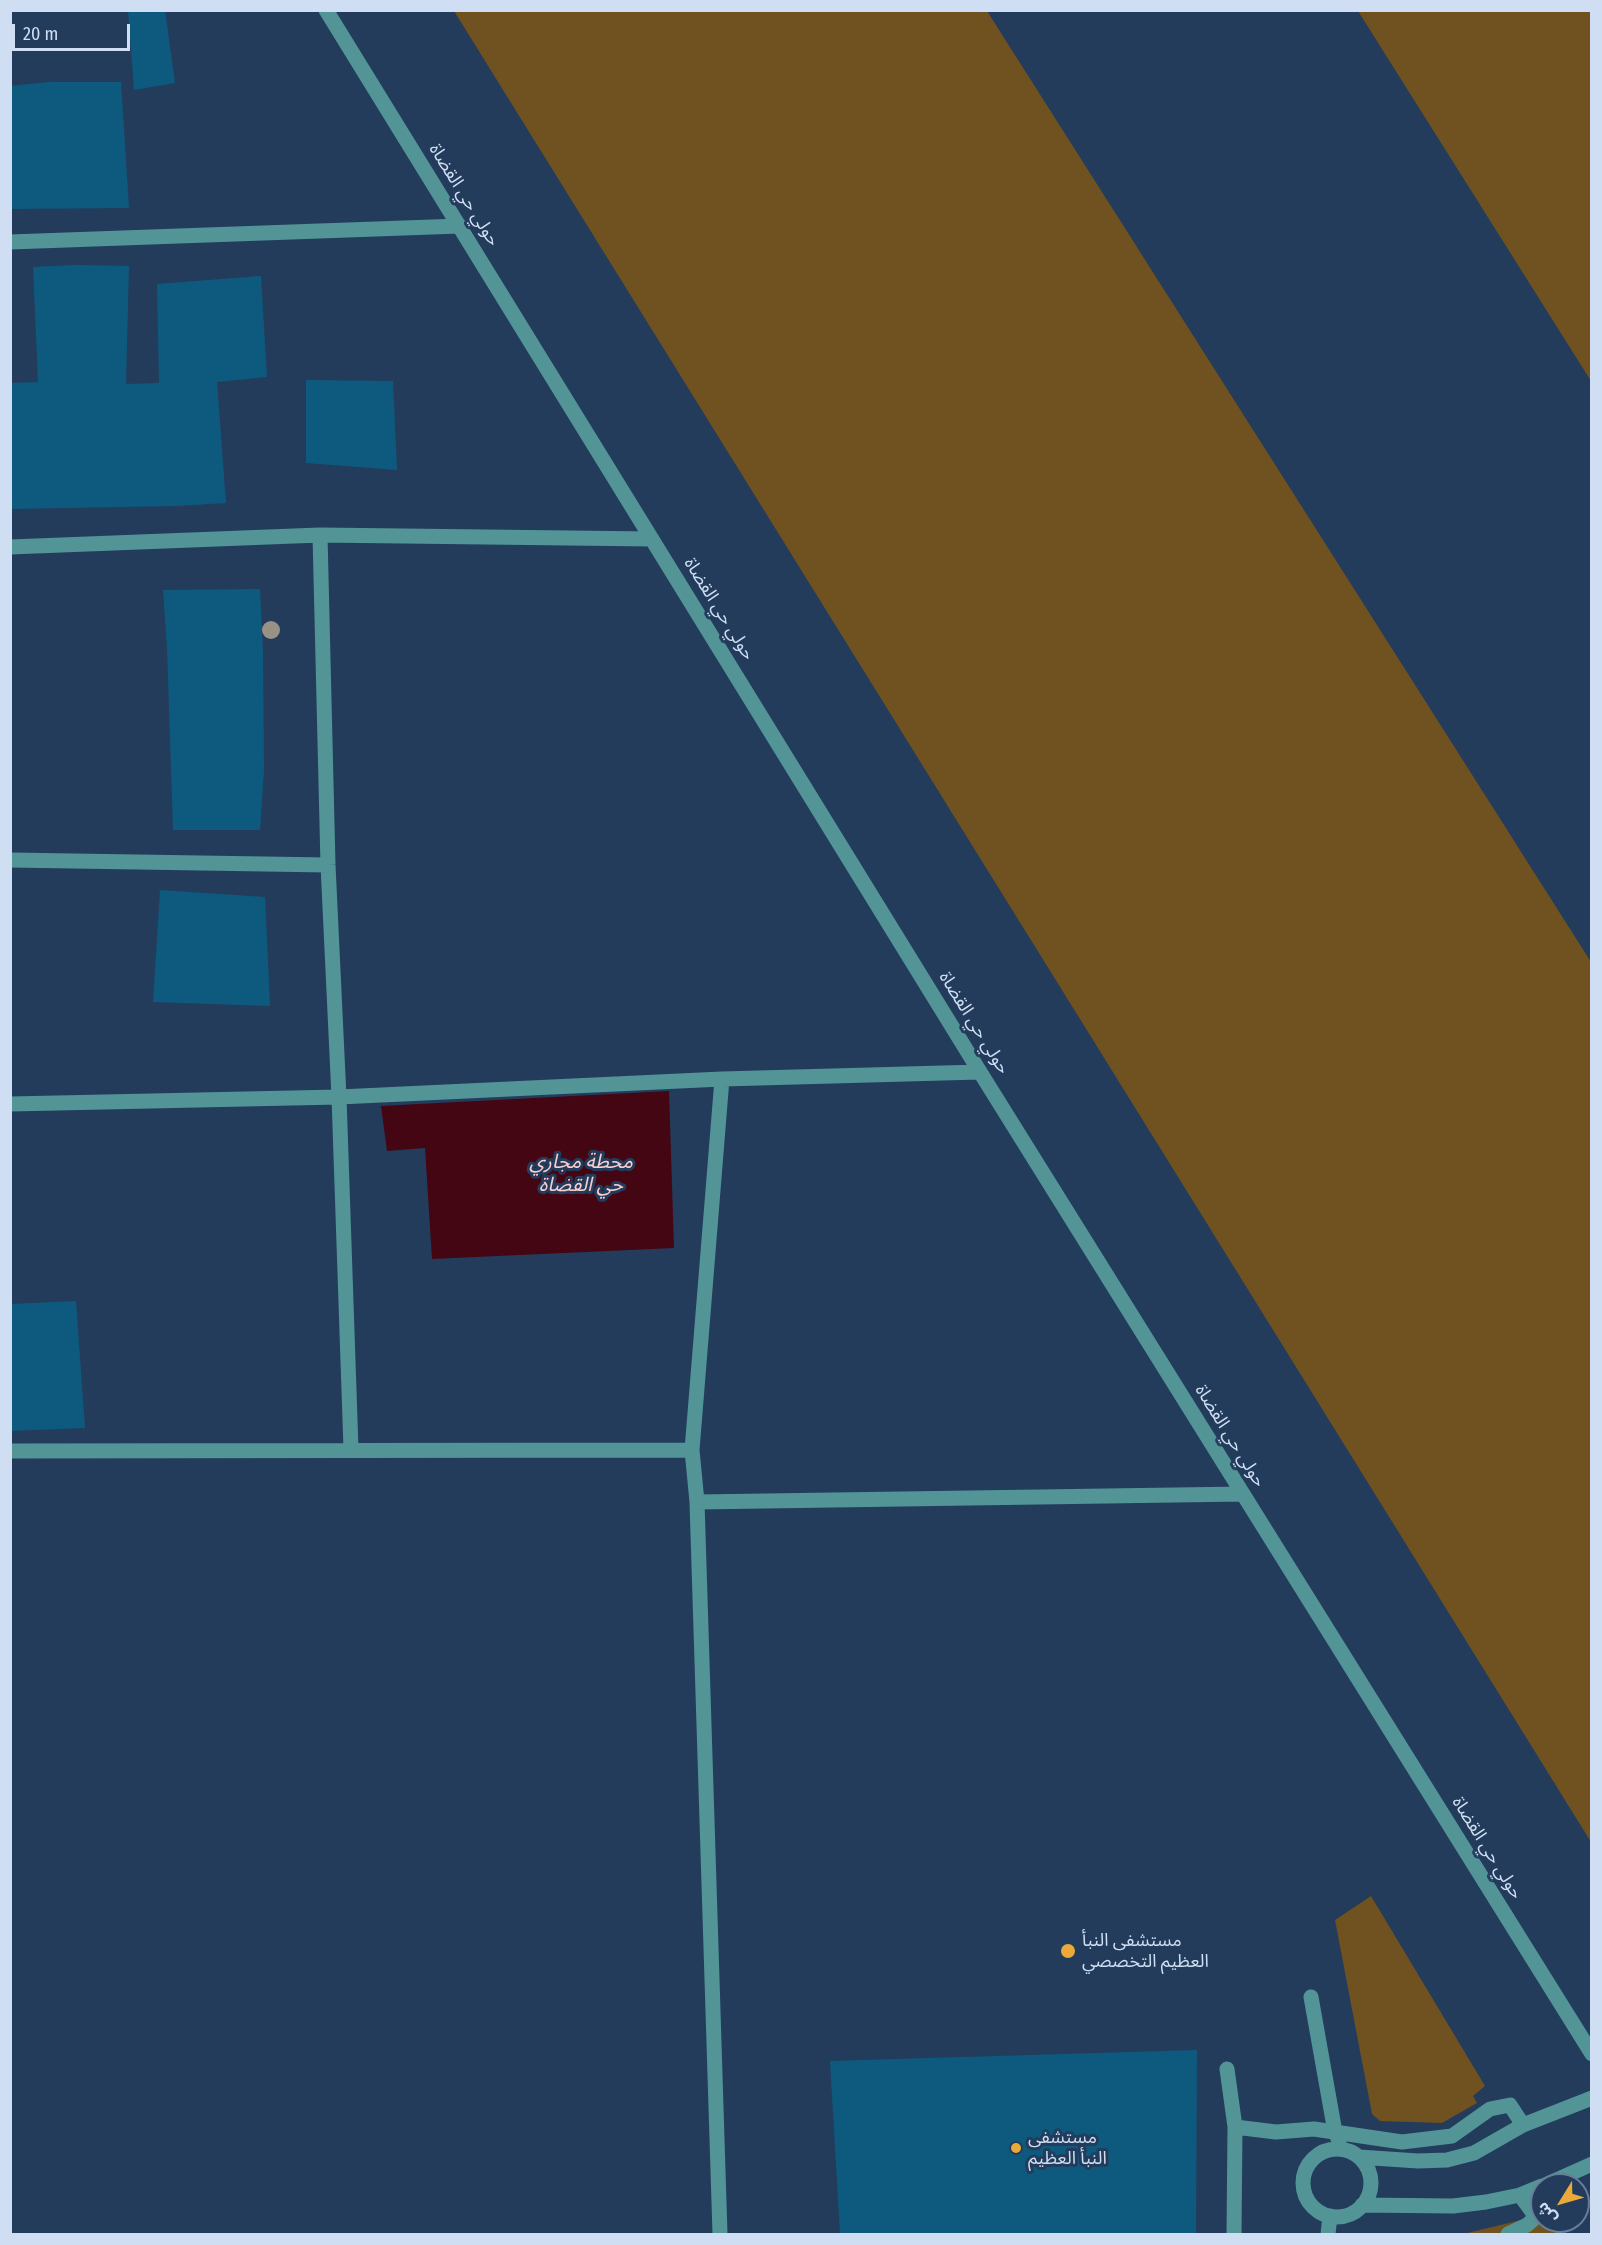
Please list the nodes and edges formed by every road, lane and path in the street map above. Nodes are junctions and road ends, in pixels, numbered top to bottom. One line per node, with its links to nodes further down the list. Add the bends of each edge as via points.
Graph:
1 (326, 10): 2 (street, حولي حي القضاة)
2 (460, 226): 3 (street); 5 (street, حولي حي القضاة)
3 (10, 242)
4 (320, 535): 5 (street); 6 (street); 8 (street)
5 (652, 539): 9 (street, حولي حي القضاة)
6 (10, 547)
7 (10, 860): 8 (street)
8 (328, 865): 11 (street)
9 (980, 1072): 10 (street); 16 (street, حولي حي القضاة)
10 (722, 1079): 11 (street); 14 (street)
11 (339, 1097): 12 (street); 13 (street)
12 (10, 1104)
13 (351, 1449): 14 (street); 15 (street)
14 (692, 1450): 17 (street)
15 (10, 1451)
16 (1243, 1494): 17 (street); 19 (street, حولي حي القضاة)
17 (697, 1502): 33 (street)
18 (1311, 1997): 24 (street)
19 (1592, 2054)
20 (1227, 2069): 23 (street)
21 (1592, 2098): 22 (street)
22 (1523, 2125): 24 (street, via 1510,2105 1490,2109 1452,2136 1402,2142); 26 (street, via 1474,2152 1447,2160)
23 (1235, 2127): 24 (street); 34 (street)
24 (1335, 2132): 25 (street)
25 (1342, 2149): 26 (street); 32 (street, via 1320,2153 1305,2170 1303,2182 1310,2204)
26 (1359, 2157): 31 (street, via 1371,2181)
27 (1592, 2164): 28 (street)
28 (1572, 2173)
29 (1530, 2191): 30 (street)
30 (1520, 2195): 31 (street, via 1453,2206); 36 (street, via 1536,2217)
31 (1362, 2205): 32 (street, via 1353,2213)
32 (1330, 2216): 35 (street)
33 (720, 2235)
34 (1234, 2235)
35 (1328, 2235)
36 (1508, 2235)

